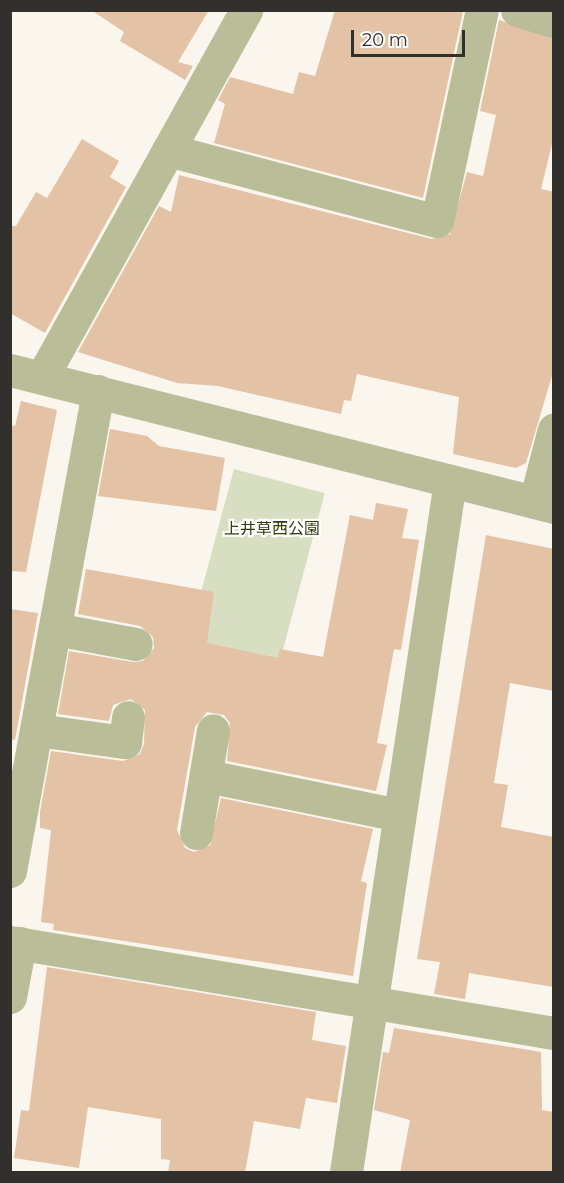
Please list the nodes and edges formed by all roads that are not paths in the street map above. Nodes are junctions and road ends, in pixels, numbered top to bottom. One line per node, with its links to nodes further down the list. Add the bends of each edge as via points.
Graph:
1 (246, 10): 5 (street)
2 (482, 10): 5 (street, via 437,220)
3 (517, 10): 4 (street)
4 (554, 21)
5 (168, 150): 7 (street)
6 (10, 370): 7 (street)
7 (42, 377): 8 (street)
8 (98, 391): 10 (street); 12 (street)
9 (554, 429): 11 (street)
10 (450, 481): 11 (street); 18 (street)
11 (544, 505)
12 (55, 629): 13 (street); 15 (street)
13 (136, 644)
14 (128, 717): 15 (street, via 125,742)
15 (37, 730): 20 (street)
16 (213, 730): 17 (street)
17 (207, 776): 18 (street); 19 (street)
18 (398, 816): 23 (street)
19 (196, 833)
20 (10, 871)
21 (15, 943): 22 (street); 23 (street)
22 (10, 997)
23 (369, 1001): 24 (street); 25 (street)
24 (554, 1033)
25 (346, 1173)

